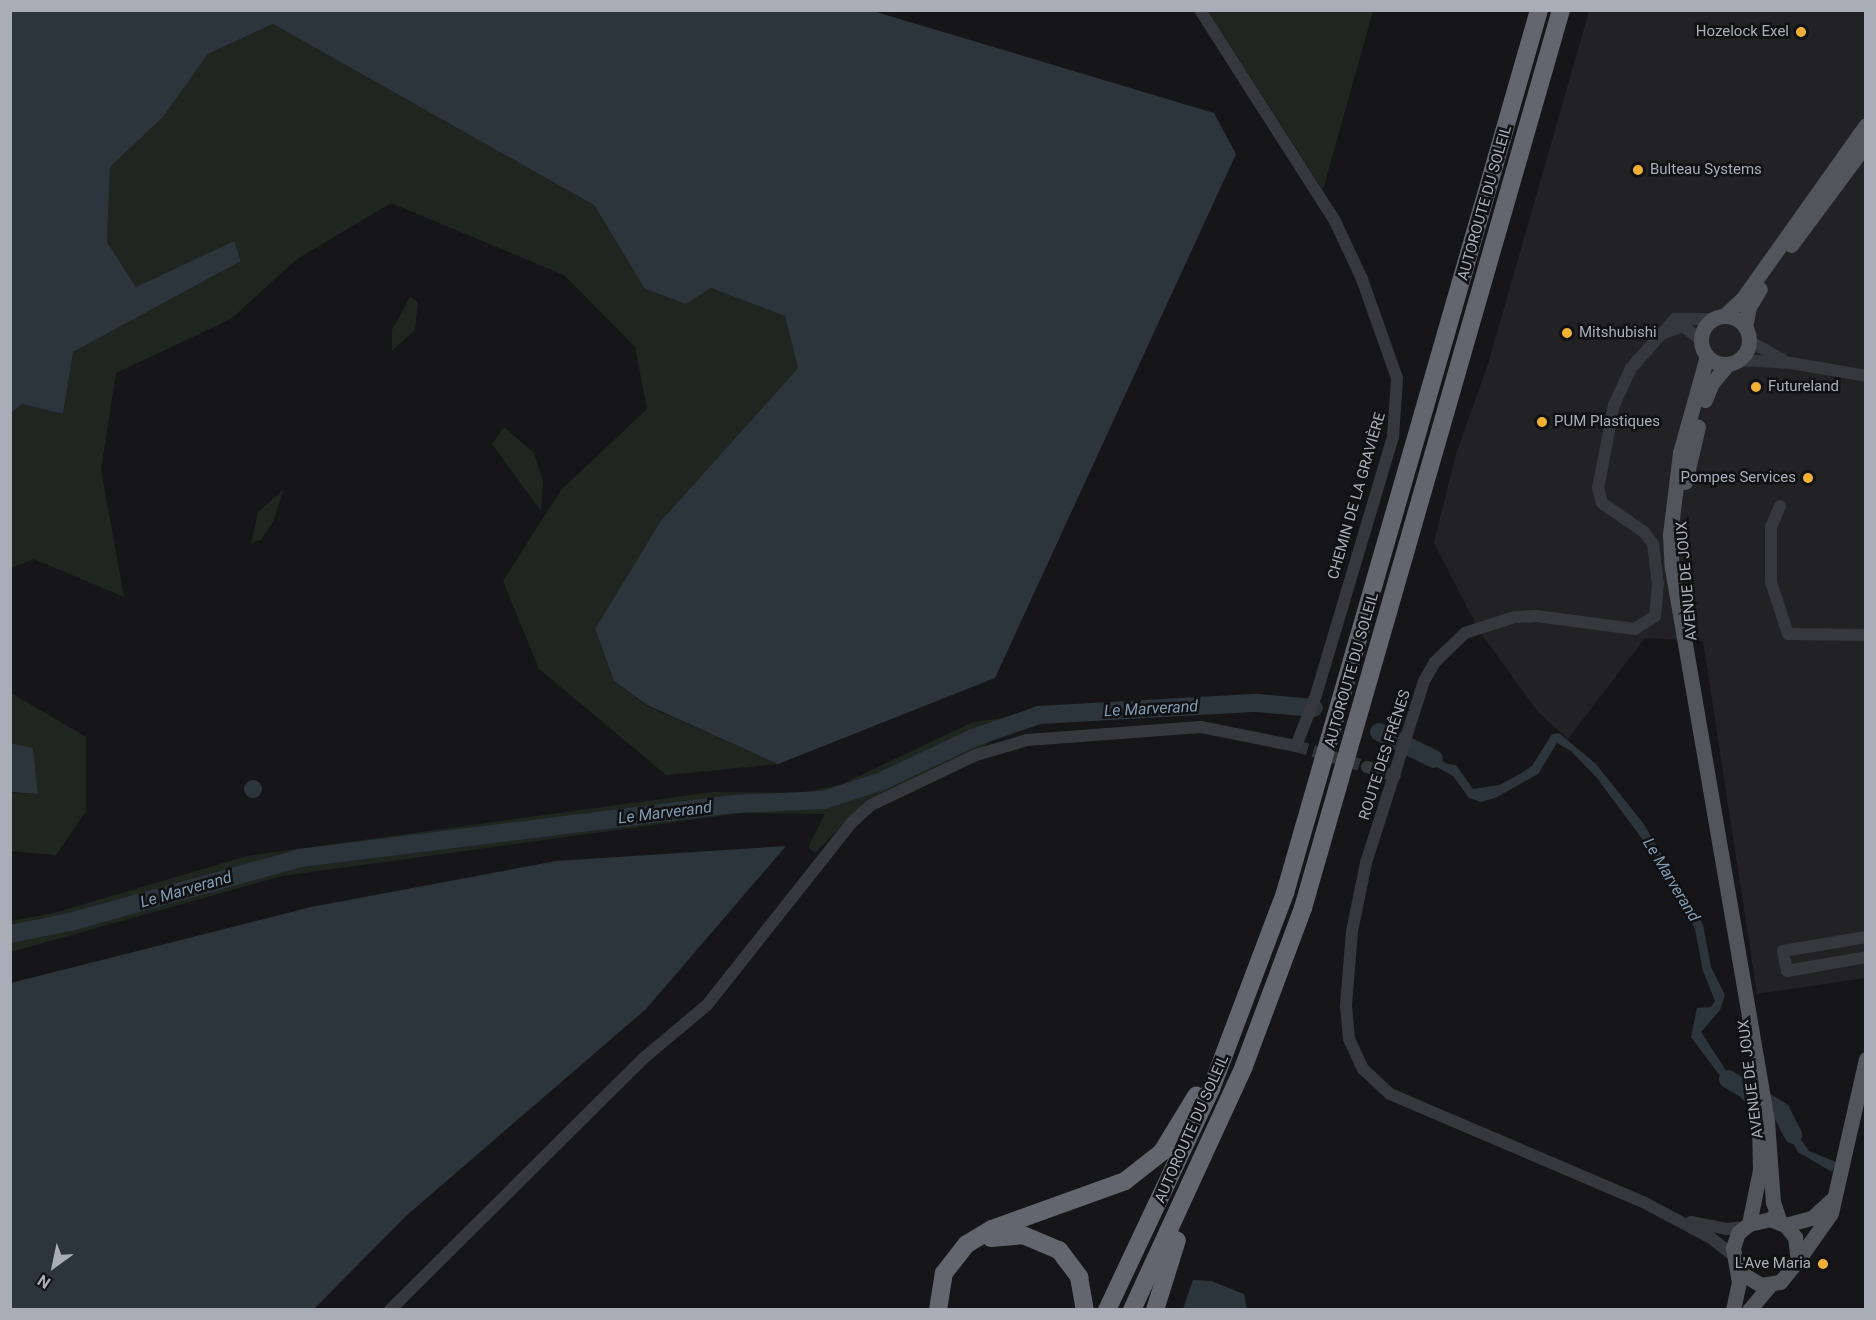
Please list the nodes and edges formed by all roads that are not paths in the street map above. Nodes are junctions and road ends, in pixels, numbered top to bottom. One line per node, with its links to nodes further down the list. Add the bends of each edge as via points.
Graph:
1 (1200, 10): 33 (street, CHEMIN DE LA GRAVIÈRE, via 1335,221 1362,279 1397,378 1393,437 1316,695 1296,746 1202,727 1028,740 976,755 871,805 851,823 707,1005 629,1072)
2 (1539, 10): 21 (highway, AUTOROUTE DU SOLEIL, via 1308,820)
3 (1561, 10): 24 (highway, AUTOROUTE DU SOLEIL, via 1325,837 1268,1002)
4 (1866, 125): 6 (main road, via 1743,298)
5 (1866, 144): 7 (main road, via 1753,298)
6 (1719, 317): 7 (main road); 8 (street, ROUTE DES FRÊNES, via 1675,319); 9 (main road, via 1705,327)
7 (1747, 334): 11 (main road); 12 (street)
8 (1658, 336): 9 (street, via 1683,326); 18 (street, ROUTE DES FRÊNES, via 1631,368 1618,392 1598,487 1606,508 1644,532 1653,544 1658,583 1655,616 1635,629 1525,616 1475,628 1435,662 1424,681)
9 (1701, 340): 10 (main road)
10 (1707, 356): 11 (main road); 16 (main road, AVENUE DE JOUX, via 1680,453 1670,535 1683,648)
11 (1733, 362): 12 (street); 16 (main road, AVENUE DE JOUX, via 1706,399 1681,504 1682,568 1693,649)
12 (1791, 363): 13 (street)
13 (1866, 376)
14 (1780, 506): 15 (street, via 1771,527 1771,582 1788,634)
15 (1866, 635)
16 (1690, 663): 23 (main road, AVENUE DE JOUX, via 1736,934 1740,995)
17 (1367, 766): 18 (street)
18 (1395, 776): 26 (street, ROUTE DES FRÊNES, via 1365,863 1352,931 1346,1005 1349,1039 1363,1069 1390,1094)
19 (1866, 937): 20 (street, via 1783,951 1787,971)
20 (1866, 957)
21 (1245, 1002): 34 (highway, via 1162,1152 1114,1186 1004,1224 966,1244 944,1273); 37 (highway, AUTOROUTE DU SOLEIL, via 1173,1177)
22 (1866, 1059): 25 (main road)
23 (1763, 1116): 27 (main road, AVENUE DE JOUX, via 1773,1202); 28 (main road, AVENUE DE JOUX, via 1760,1170)
24 (1206, 1152): 38 (highway, AUTOROUTE DU SOLEIL); 39 (highway)
25 (1837, 1187): 27 (main road, via 1829,1203 1812,1218); 30 (main road, via 1827,1222)
26 (1676, 1218): 28 (street, ROUTE DES FRÊNES, via 1726,1229); 29 (street, ROUTE DES FRÊNES)
27 (1782, 1224): 28 (main road, via 1759,1220); 30 (main road, via 1798,1244)
28 (1746, 1226): 29 (main road, via 1735,1240)
29 (1733, 1255): 31 (main road)
30 (1798, 1260): 32 (main road, via 1788,1277)
31 (1738, 1271): 32 (main road, via 1752,1282); 40 (main road)
32 (1770, 1285): 41 (main road)
33 (390, 1310)
34 (938, 1310)
35 (944, 1310): 36 (highway, via 949,1278 963,1257 985,1240 1012,1234 1047,1242 1064,1255 1079,1277)
36 (1085, 1310)
37 (1107, 1310)
38 (1132, 1310)
39 (1155, 1310)
40 (1733, 1310)
41 (1749, 1310)

